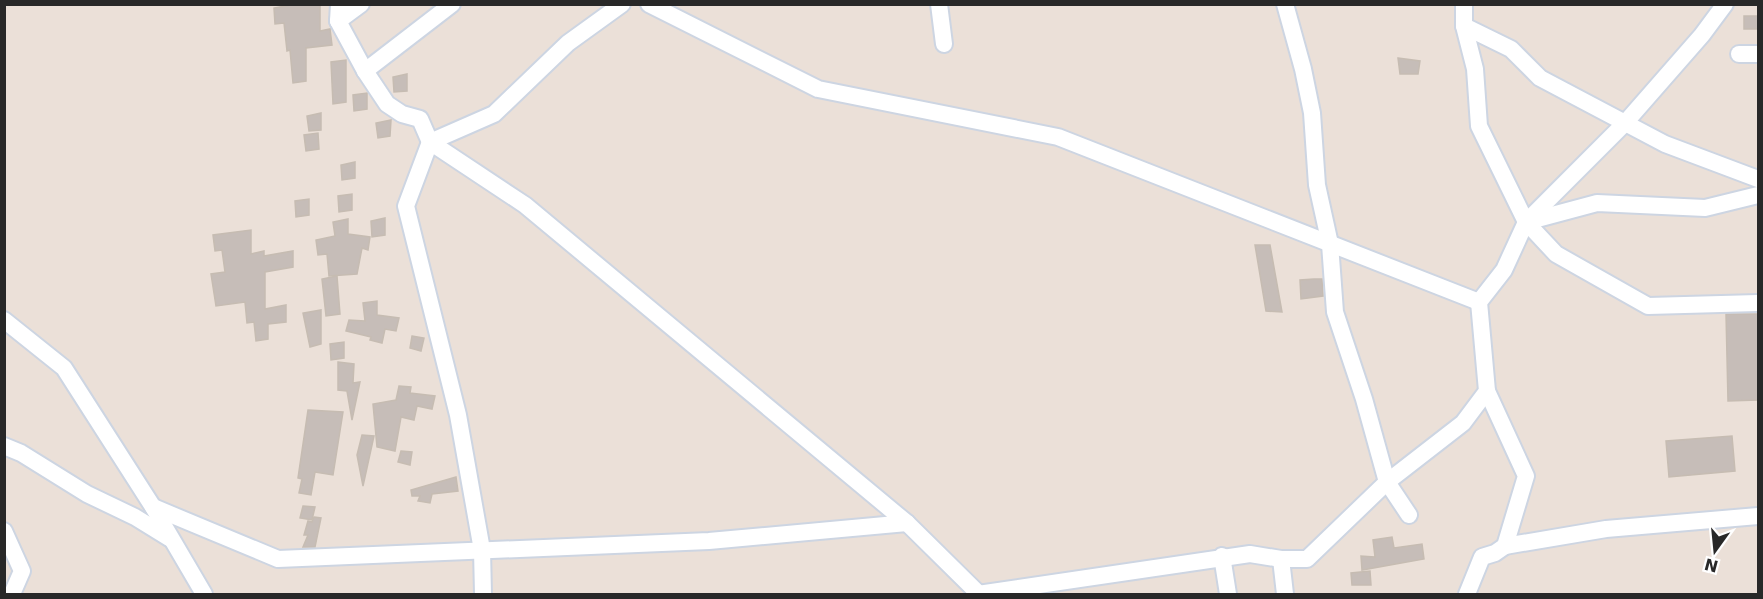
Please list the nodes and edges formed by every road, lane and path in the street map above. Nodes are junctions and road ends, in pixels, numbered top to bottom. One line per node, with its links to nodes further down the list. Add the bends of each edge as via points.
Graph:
1 (361, 4): 9 (street)
2 (452, 4): 14 (street)
3 (622, 4): 16 (street, via 568,43 494,114)
4 (649, 4): 20 (street, via 818,89 1058,137)
5 (939, 4): 11 (street)
6 (1285, 4): 20 (street, via 1312,113 1317,185)
7 (1464, 4): 10 (street)
8 (1725, 4): 15 (street)
9 (339, 13): 14 (street)
10 (1464, 27): 15 (street, via 1511,49 1540,78); 19 (street, via 1475,69 1479,126)
11 (944, 44)
12 (1739, 54): 13 (street)
13 (1758, 54)
14 (365, 71): 16 (street, via 387,104 420,119)
15 (1625, 123): 17 (street, via 1665,144); 19 (street)
16 (430, 142): 30 (street, via 525,205); 34 (street, via 406,206 458,415)
17 (1758, 179)
18 (1758, 195): 19 (street, via 1704,208 1597,203)
19 (1526, 222): 21 (street, via 1504,270); 22 (street, via 1556,254 1647,306)
20 (1330, 244): 21 (street); 26 (street, via 1335,312)
21 (1479, 302): 24 (street)
22 (1758, 303)
23 (4, 320): 27 (street, via 64,368)
24 (1487, 391): 26 (street, via 1463,423); 32 (street, via 1526,476)
25 (4, 446): 33 (street, via 166,534)
26 (1387, 482): 28 (street); 36 (street, via 1307,559)
27 (153, 507): 33 (street); 34 (street, via 278,559)
28 (1409, 515)
29 (1758, 516): 32 (street, via 1606,529)
30 (907, 523): 34 (street, via 710,541); 40 (street)
31 (4, 531): 37 (street, via 22,572)
32 (1505, 546): 43 (street, via 1482,557)
33 (176, 549): 38 (street)
34 (482, 550): 39 (street)
35 (1222, 556): 36 (street, via 1250,554); 40 (street); 41 (street)
36 (1281, 559): 42 (street)
37 (12, 594)
38 (204, 594)
39 (483, 594)
40 (979, 594)
41 (1228, 594)
42 (1285, 594)
43 (1467, 594)

